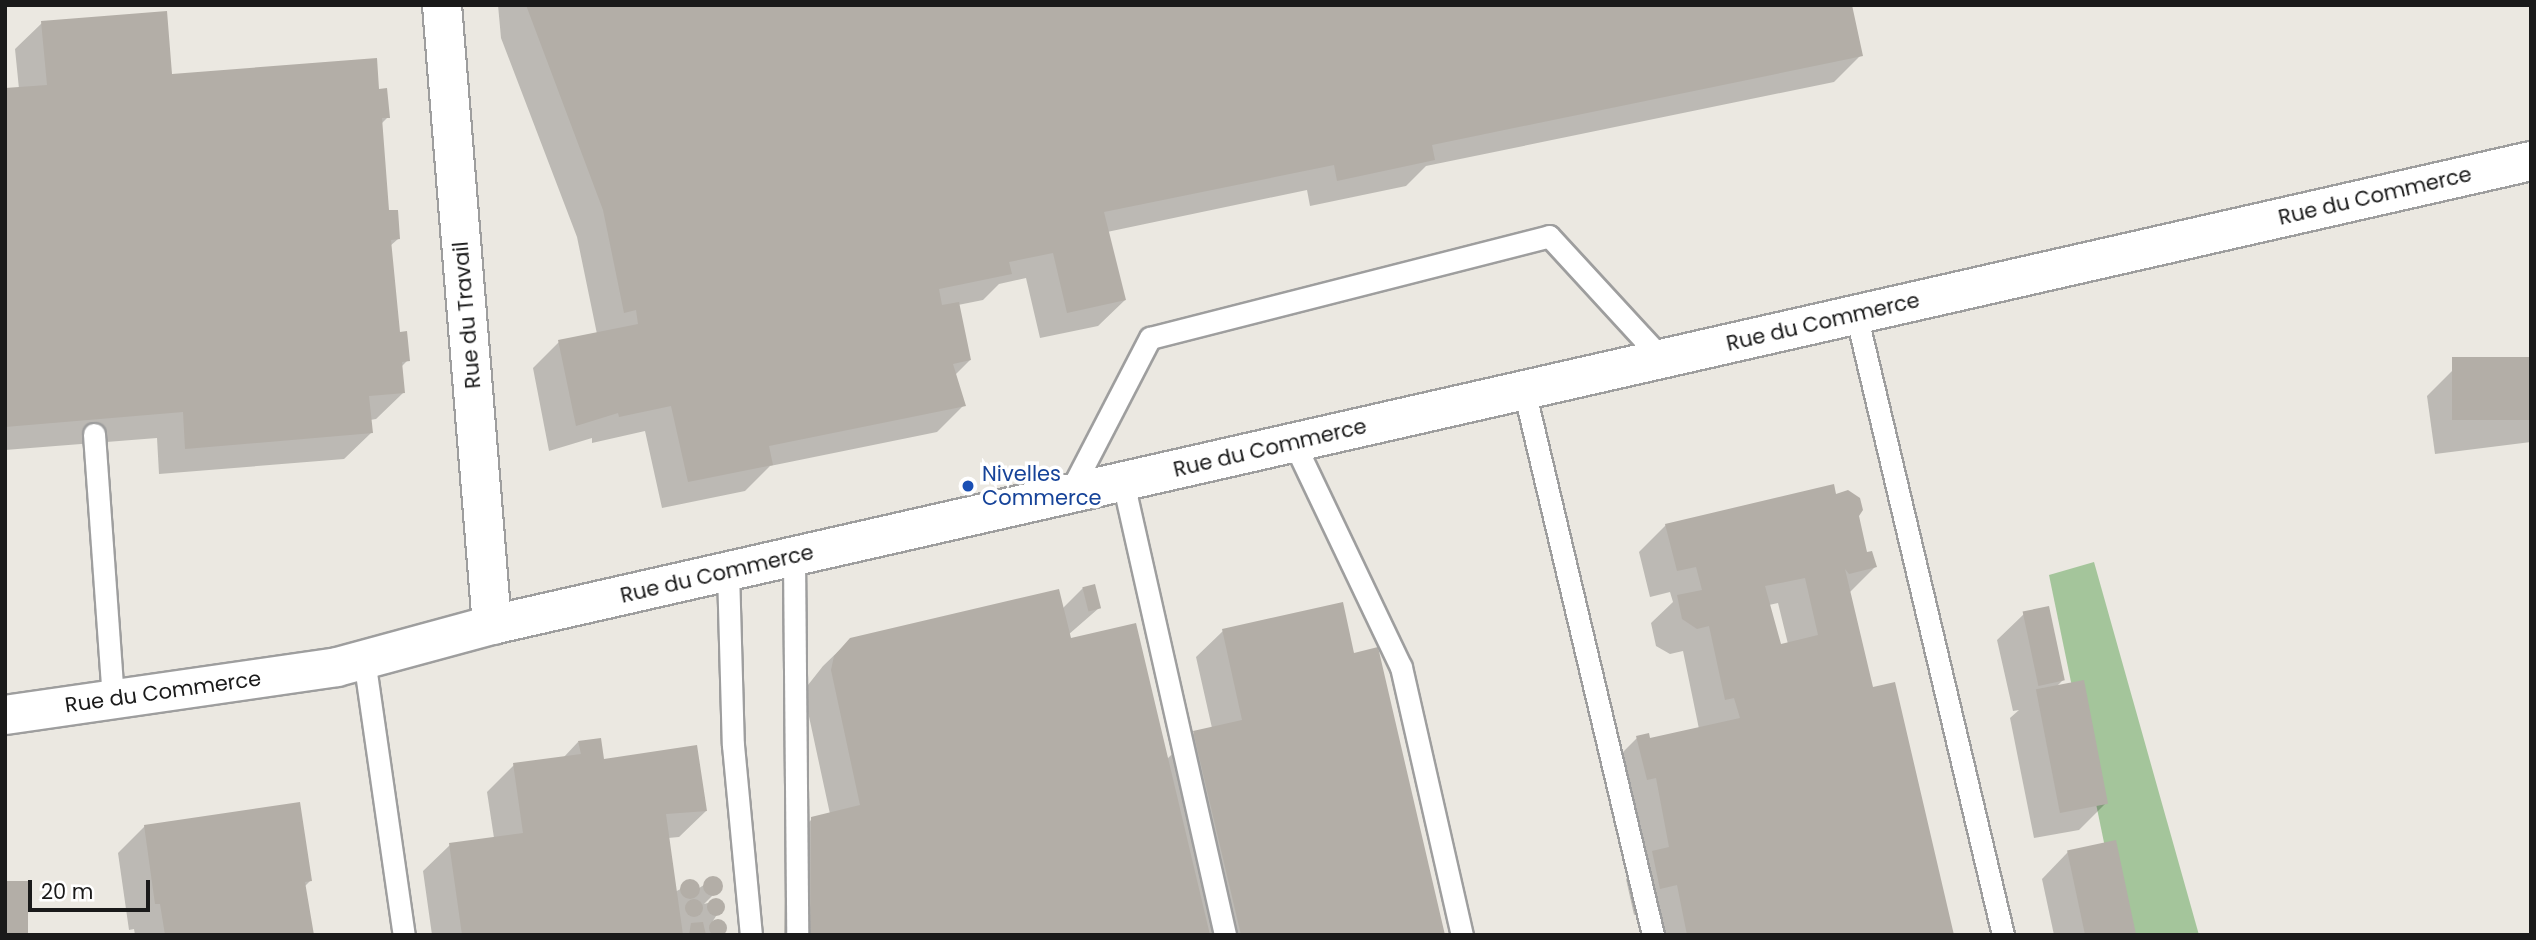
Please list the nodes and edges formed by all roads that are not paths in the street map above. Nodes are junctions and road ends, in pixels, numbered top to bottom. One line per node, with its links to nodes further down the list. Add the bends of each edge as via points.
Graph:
1 (442, 5): 12 (street, Rue du Travail)
2 (2531, 161): 3 (street, Rue du Commerce)
3 (1856, 314): 4 (street, Rue du Commerce); 22 (lane)
4 (1662, 359): 5 (street, Rue du Commerce); 9 (lane, via 1549,236 1150,338)
5 (1524, 390): 7 (street, Rue du Commerce); 21 (lane)
6 (94, 434): 14 (lane)
7 (1294, 443): 8 (street, Rue du Commerce); 20 (lane, via 1401,667)
8 (1123, 482): 9 (street, Rue du Commerce); 19 (lane)
9 (1069, 494): 10 (street, Rue du Commerce)
10 (794, 557): 11 (street, Rue du Commerce); 18 (lane)
11 (728, 571): 12 (street, Rue du Commerce); 17 (lane, via 733,746)
12 (492, 625): 13 (street, Rue du Commerce)
13 (364, 659): 14 (street, Rue du Commerce); 16 (lane)
14 (113, 699): 15 (street, Rue du Commerce)
15 (5, 715)
16 (404, 935)
17 (751, 935)
18 (797, 935)
19 (1225, 935)
20 (1462, 935)
21 (1653, 935)
22 (2003, 935)

